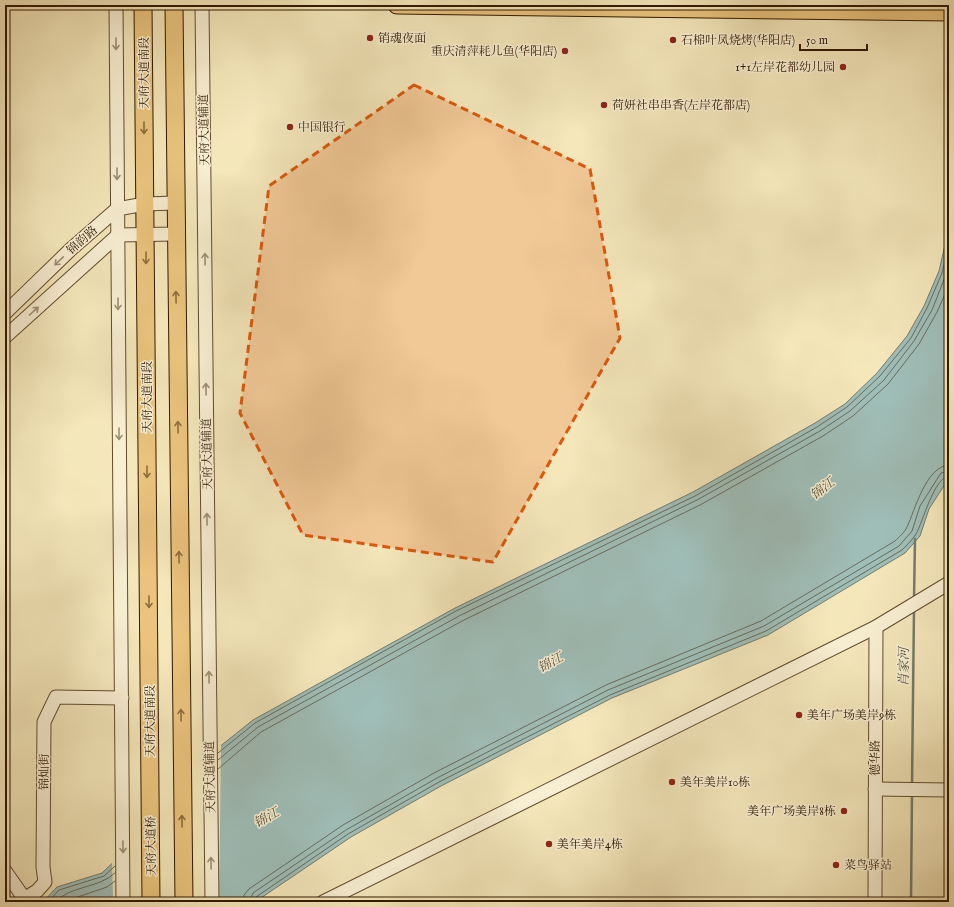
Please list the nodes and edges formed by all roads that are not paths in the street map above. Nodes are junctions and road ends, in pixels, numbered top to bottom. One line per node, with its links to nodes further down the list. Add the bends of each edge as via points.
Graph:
1 (116, 5): 9 (street, one-way to 9)
2 (143, 5): 8 (main road, 天府大道南段, one-way to 8)
3 (174, 5): 7 (main road)
4 (202, 5): 26 (street, 天府大道辅道, one-way to 4)
5 (397, 5): 6 (main road)
6 (949, 12)
7 (175, 203): 8 (street); 11 (main road)
8 (145, 204): 9 (street); 10 (main road, 天府大道南段)
9 (117, 209): 12 (street); 13 (street, 锦韵路, one-way to 13)
10 (145, 234): 11 (street, 锦韵路); 12 (street, 锦韵路); 18 (main road, 天府大道南段, one-way to 18)
11 (175, 234): 25 (main road, one-way to 11)
12 (118, 235): 14 (street, 锦韵路, one-way to 12); 17 (street, one-way to 17)
13 (5, 313)
14 (5, 337)
15 (949, 583): 16 (street)
16 (876, 627): 19 (street, 德华路); 27 (street)
17 (122, 698): 22 (street, 锦灿街, via 56,697 48,712 44,722 45,882 37,891); 23 (street, one-way to 23)
18 (150, 789): 24 (main road, 天府大道桥)
19 (875, 789): 20 (street); 28 (street, 德华路)
20 (949, 790)
21 (5, 871): 22 (street)
22 (22, 900)
23 (124, 902)
24 (151, 902)
25 (184, 902)
26 (212, 902)
27 (323, 902)
28 (875, 902)

